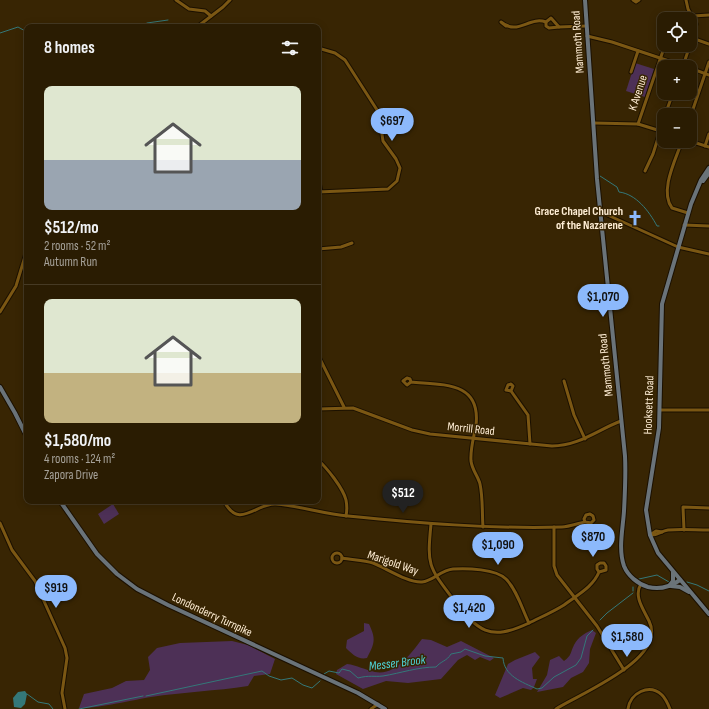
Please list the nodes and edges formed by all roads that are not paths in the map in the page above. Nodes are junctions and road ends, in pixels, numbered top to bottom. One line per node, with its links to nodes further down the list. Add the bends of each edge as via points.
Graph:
1 (176, 0): 9 (street, via 189,9 205,11)
2 (230, 0): 9 (street)
3 (585, 0): 14 (main road, Mammoth Road)
4 (633, 0): 5 (street)
5 (639, 0)
6 (686, 0): 7 (street)
7 (690, 12)
8 (709, 15): 10 (street)
9 (211, 16): 12 (street)
10 (697, 16)
11 (546, 22): 13 (street, via 542,20 519,27); 15 (street, via 548,27); 15 (street, via 552,19)
12 (201, 24)
13 (506, 26)
14 (586, 26): 15 (street); 16 (main road, Mammoth Road)
15 (559, 27)
16 (588, 36): 20 (street); 30 (main road, Mammoth Road)
17 (697, 40): 18 (street)
18 (709, 44)
19 (321, 49): 43 (street, via 337,54 348,64 379,113 382,141 400,168 397,180 388,189)
20 (638, 51): 22 (street); 26 (street)
21 (662, 52): 22 (street, K Avenue)
22 (660, 58): 23 (street); 31 (street, K Avenue)
23 (665, 60)
24 (709, 62): 27 (street)
25 (697, 70): 27 (street)
26 (631, 72)
27 (705, 73): 28 (street); 29 (street)
28 (709, 75)
29 (693, 108)
30 (594, 123): 31 (street); 44 (main road, Mammoth Road)
31 (638, 124): 32 (street)
32 (657, 130)
33 (709, 134): 36 (street)
34 (697, 143): 36 (street)
35 (657, 144): 40 (street)
36 (705, 146): 37 (street)
37 (709, 147)
38 (680, 148): 45 (street, via 667,185 666,197 672,208)
39 (709, 168): 42 (main road, Hooksett Road)
40 (645, 171)
41 (709, 173): 42 (main road, Hooksett Road)
42 (701, 182): 45 (main road, Hooksett Road)
43 (321, 192)
44 (601, 212): 49 (street); 63 (main road, Mammoth Road)
45 (688, 212): 46 (main road, Hooksett Road)
46 (684, 225): 47 (street); 49 (main road, Hooksett Road)
47 (709, 226)
48 (352, 243): 50 (street)
49 (678, 247): 51 (street); 61 (main road, Hooksett Road, via 661,309)
50 (321, 249)
51 (709, 254)
52 (24, 260): 53 (street, via 16,286)
53 (0, 312)
54 (321, 361): 59 (street)
55 (564, 381): 66 (street, via 574,415)
56 (411, 382): 65 (street, via 454,386 467,393 476,410)
57 (0, 387): 64 (main road)
58 (511, 391): 67 (street, via 528,416)
59 (344, 407): 60 (street, Morrill Road); 65 (street, Morrill Road, via 358,409 420,432)
60 (321, 409)
61 (660, 410): 62 (street); 82 (main road, Hooksett Road, via 658,439 646,506)
62 (709, 410)
63 (621, 421): 66 (street, Morrill Road); 88 (main road, Mammoth Road, via 625,471 622,556 627,572)
64 (24, 430)
65 (473, 438): 67 (street, Morrill Road); 78 (street, via 471,462 480,485)
66 (585, 439): 67 (street, Morrill Road, via 562,446)
67 (530, 444)
68 (321, 463): 74 (street, via 344,494 347,503)
69 (62, 504): 95 (main road, Londonderry Turnpike, via 97,554 137,589)
70 (226, 504): 72 (street, via 238,514 248,514)
71 (271, 504): 74 (street)
72 (271, 504)
73 (709, 508): 80 (street, via 683,507)
74 (346, 516): 77 (street)
75 (585, 522): 79 (street, via 573,526)
76 (0, 523): 96 (street, via 12,550 35,581 65,648 67,658 62,693)
77 (431, 524): 78 (street); 86 (street, via 428,555)
78 (483, 527): 79 (street)
79 (554, 527): 91 (street, via 555,571)
80 (684, 530): 81 (street); 82 (street)
81 (709, 530)
82 (650, 535): 85 (main road, Hooksett Road, via 658,553)
83 (342, 558): 86 (street, Marigold Way, via 371,563 417,581 425,581)
84 (599, 572): 91 (street, via 593,583)
85 (673, 572): 87 (main road, Hooksett Road); 89 (main road, via 673,581)
86 (436, 576): 93 (street, via 467,617 483,629 505,632); 93 (street, Marigold Way, via 453,569 500,575 511,586)
87 (680, 580): 89 (main road); 90 (main road, Hooksett Road)
88 (641, 584): 89 (main road, via 654,588); 94 (street, via 638,597 652,627 652,634 644,650)
89 (669, 586): 90 (main road, via 680,587)
90 (692, 594): 92 (main road, Hooksett Road)
91 (574, 597): 93 (street, via 554,611); 94 (street, via 597,626)
92 (709, 614)
93 (529, 623)
94 (624, 670): 99 (street, via 604,684)
95 (378, 704): 97 (street); 98 (main road, Londonderry Turnpike)
96 (65, 709)
97 (371, 709)
98 (385, 709)
99 (556, 709)
100 (628, 709): 101 (street, via 636,693 646,690 658,692)
101 (670, 709)

